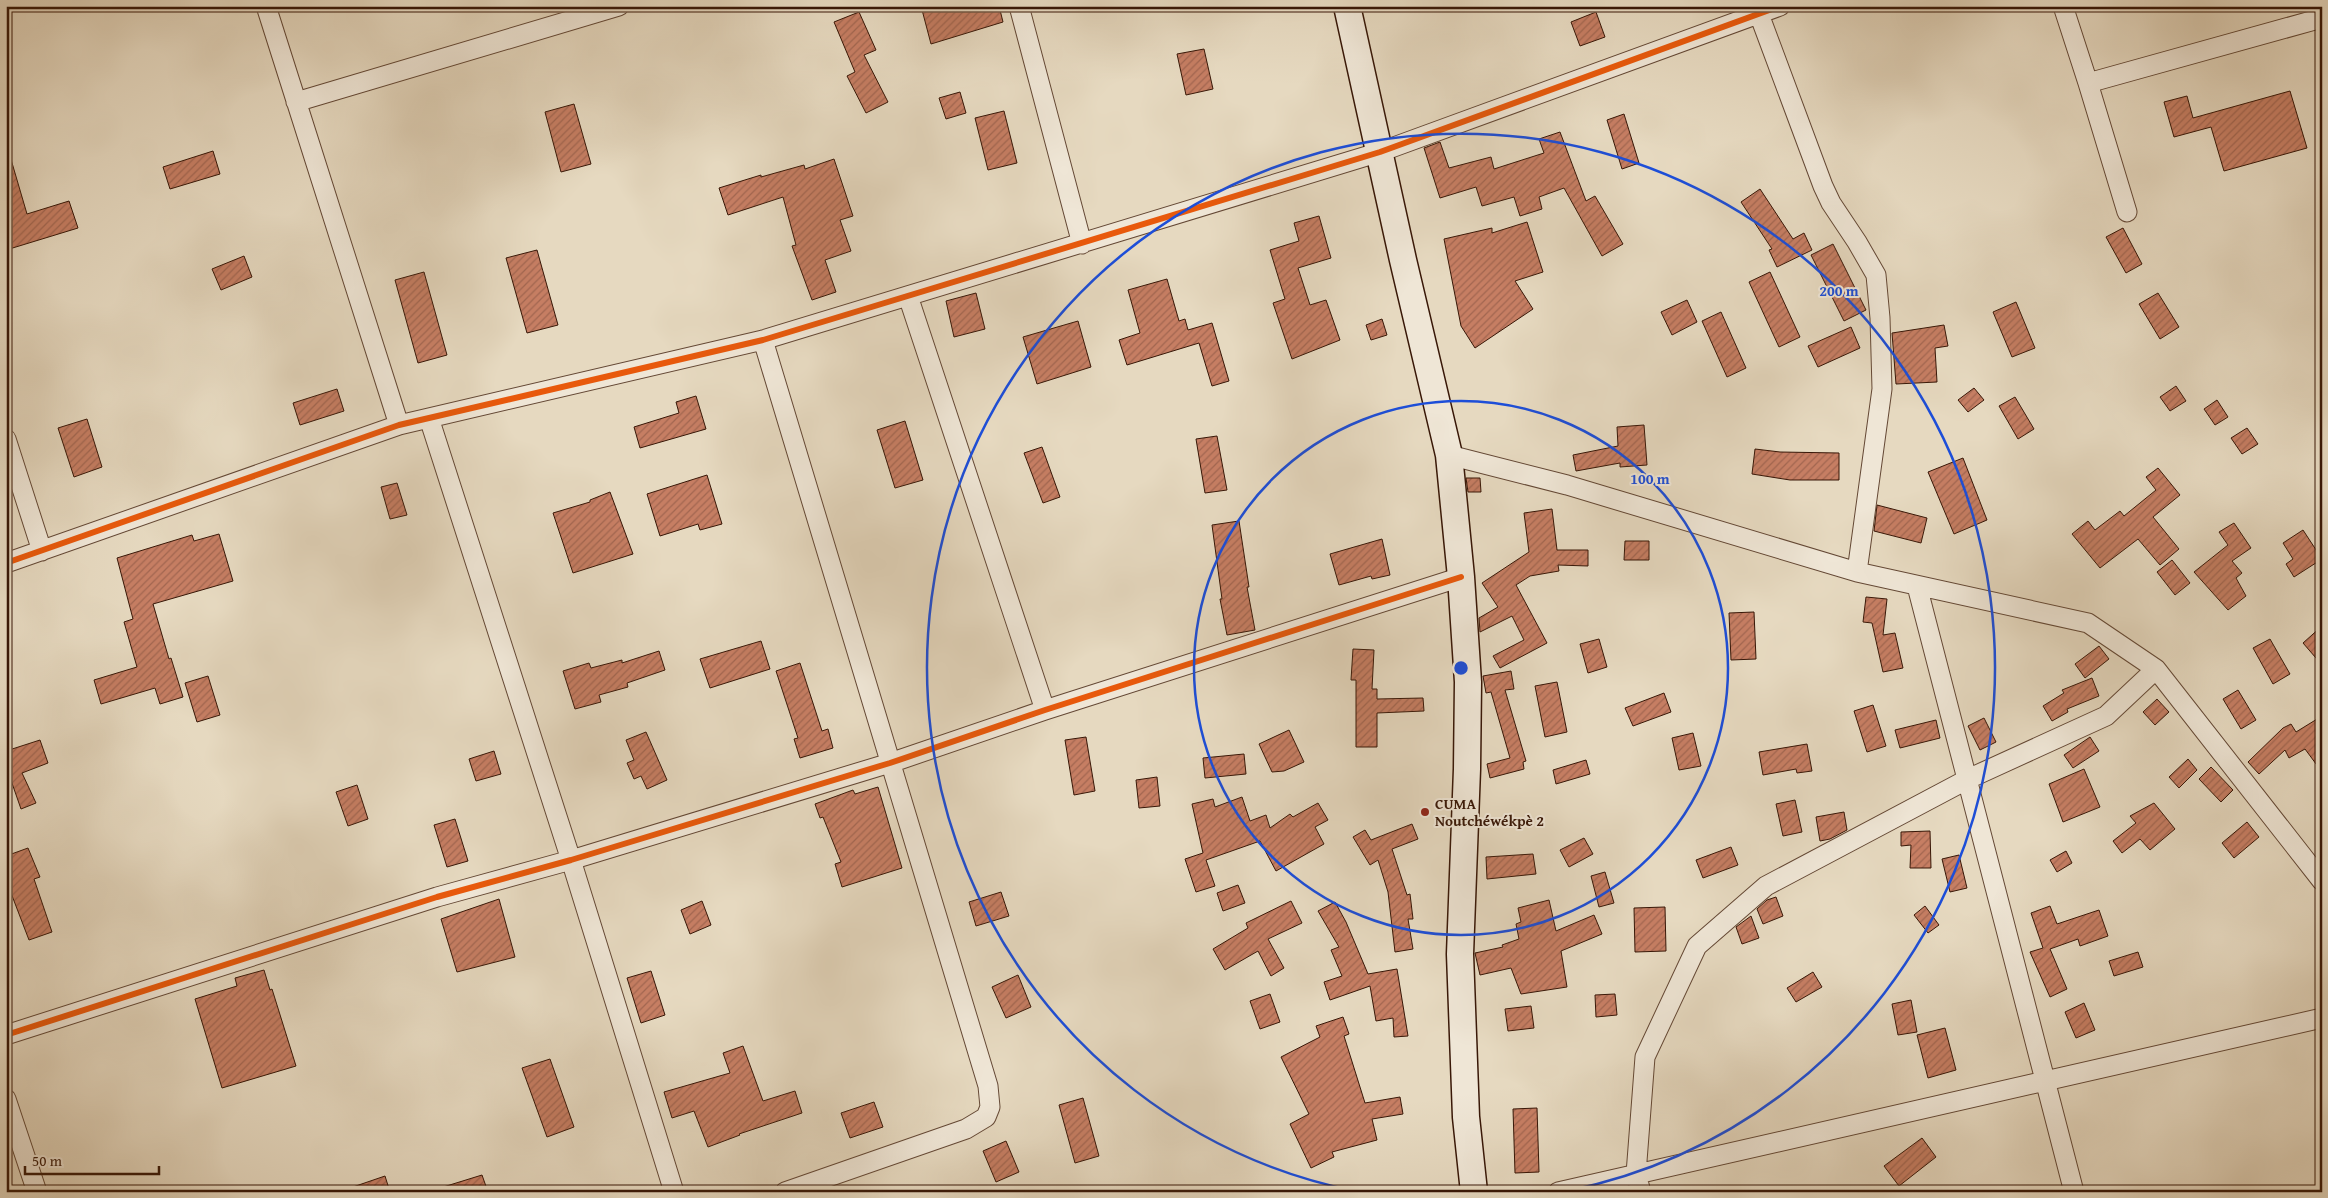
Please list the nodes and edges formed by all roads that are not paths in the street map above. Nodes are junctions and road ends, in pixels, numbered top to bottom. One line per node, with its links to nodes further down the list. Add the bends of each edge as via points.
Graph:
1 (266, 6): 10 (street)
2 (619, 6): 10 (street)
3 (1019, 6): 13 (street)
4 (1347, 6): 11 (main road)
5 (1780, 6): 7 (street)
6 (2063, 6): 9 (street)
7 (1757, 10): 11 (street); 22 (street, via 1823,186 1876,275 1882,389)
8 (2322, 18): 9 (street)
9 (2088, 83): 12 (street)
10 (296, 102): 17 (street)
11 (1380, 152): 13 (street); 19 (main road)
12 (2127, 212)
13 (1082, 244): 14 (street)
14 (908, 296): 15 (street); 26 (street)
15 (764, 340): 16 (street); 27 (street)
16 (429, 418): 17 (street); 29 (street)
17 (399, 425): 20 (street)
18 (6, 438): 20 (street)
19 (1449, 456): 22 (street, via 1577,488); 23 (main road)
20 (42, 551): 21 (street)
21 (6, 563)
22 (1857, 572): 24 (street)
23 (1461, 577): 26 (street); 39 (main road, via 1468,682 1460,1000 1466,1117)
24 (1917, 586): 25 (street, via 2088,623); 28 (street)
25 (2156, 669): 28 (street, via 2106,716); 30 (street)
26 (1045, 710): 27 (street)
27 (890, 763): 29 (street); 38 (street, via 988,1086 990,1107 986,1117 966,1128)
28 (1968, 779): 33 (street); 35 (street, via 1766,886 1697,946 1645,1057)
29 (571, 860): 32 (street, via 437,897); 37 (street)
30 (2322, 881)
31 (2322, 1018): 33 (street)
32 (6, 1035)
33 (2047, 1082): 35 (street); 41 (street)
34 (6, 1099): 36 (street)
35 (1638, 1183): 40 (street)
36 (37, 1192)
37 (674, 1192)
38 (785, 1192)
39 (1474, 1192)
40 (1558, 1192)
41 (2074, 1192)

